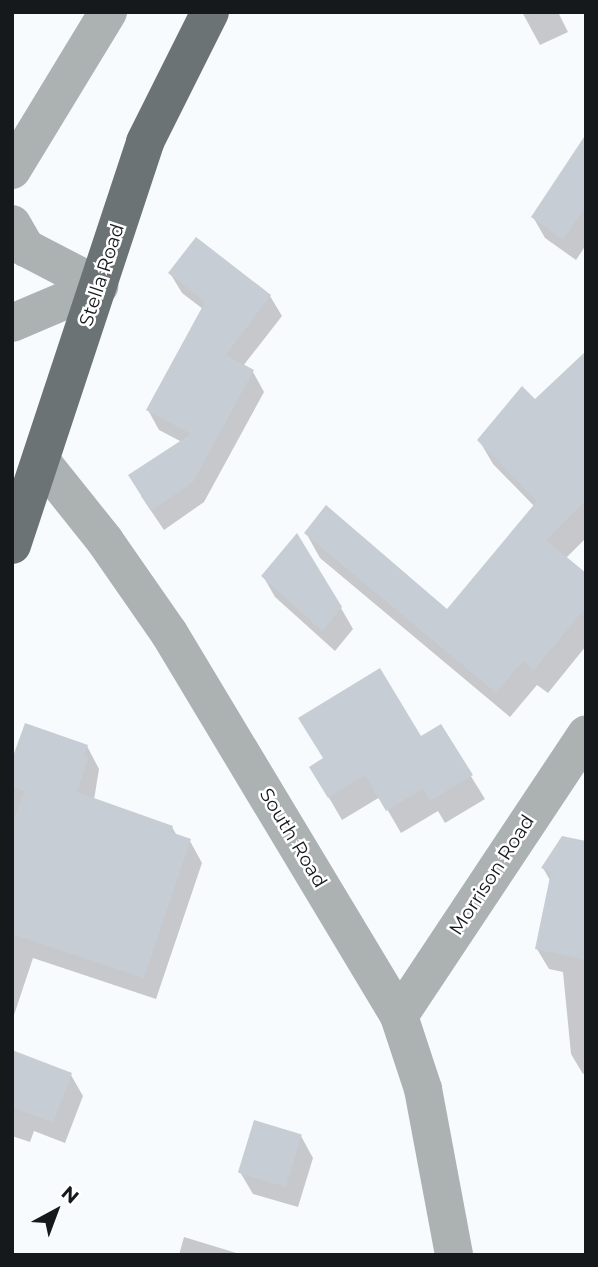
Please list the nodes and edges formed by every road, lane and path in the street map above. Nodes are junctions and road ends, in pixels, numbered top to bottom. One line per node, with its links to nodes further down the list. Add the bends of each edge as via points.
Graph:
1 (108, 12): 3 (street)
2 (210, 12): 5 (main road, Stella Road, via 145,142)
3 (12, 170)
4 (17, 241): 5 (street)
5 (99, 286): 6 (street); 7 (main road, Stella Road)
6 (12, 323)
7 (42, 462): 8 (main road, Stella Road); 10 (street, South Road, via 170,633)
8 (12, 545)
9 (586, 734): 10 (street, Morrison Road)
10 (399, 1016): 11 (street, South Road, via 423,1089)
11 (454, 1255)

